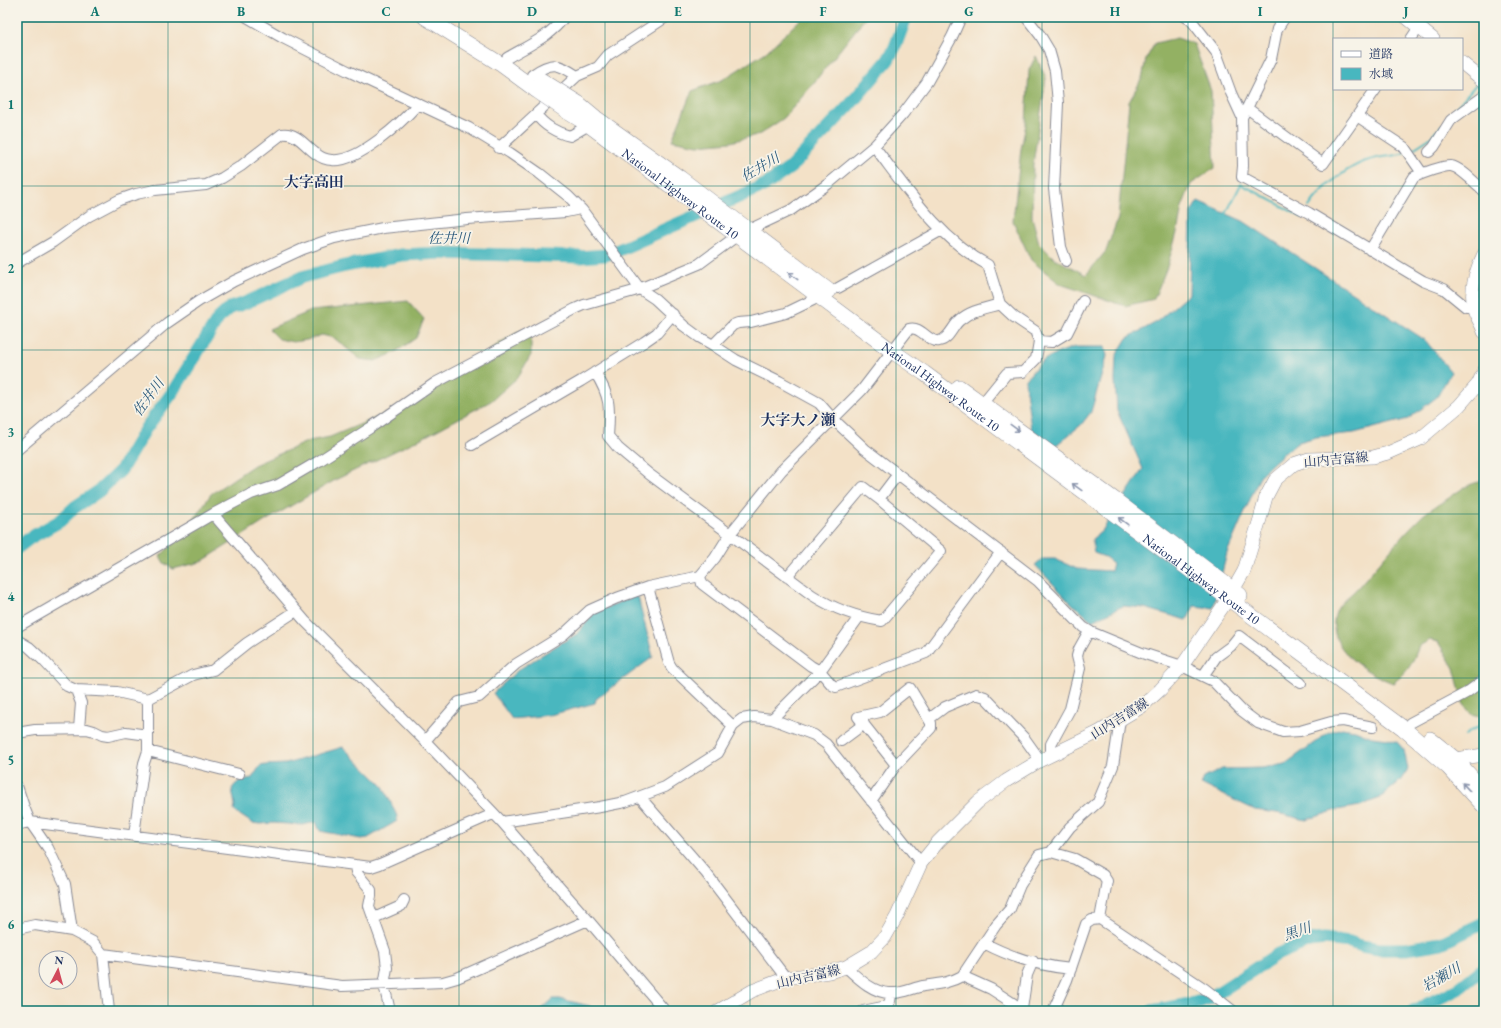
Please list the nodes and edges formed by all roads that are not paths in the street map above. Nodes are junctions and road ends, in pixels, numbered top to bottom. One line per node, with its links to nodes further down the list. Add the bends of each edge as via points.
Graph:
1 (247, 17): 22 (street, via 348,72)
2 (426, 17): 19 (highway, National Highway Route 10, via 502,66)
3 (445, 17): 15 (highway, National Highway Route 10)
4 (564, 17): 15 (street, via 544,37)
5 (666, 17): 11 (street)
6 (961, 17): 28 (street, via 926,82 903,114)
7 (1026, 17): 39 (street, via 1049,50 1056,75 1058,103 1054,189 1061,247)
8 (1186, 17): 24 (street, via 1216,52 1231,93)
9 (1285, 17): 24 (street, via 1276,29 1271,59)
10 (1406, 17): 12 (main road)
11 (653, 20): 17 (street, via 608,55 598,68)
12 (1419, 27): 13 (street); 14 (main road)
13 (1412, 38)
14 (1432, 38)
15 (507, 58): 19 (highway, National Highway Route 10)
16 (1463, 64): 18 (main road)
17 (577, 76): 19 (street, via 552,64 543,67); 25 (street)
18 (1484, 81)
19 (536, 82): 23 (highway, National Highway Route 10, bridge)
20 (1375, 90): 26 (street)
21 (1484, 96): 30 (street, via 1451,120)
22 (418, 104): 29 (street, via 469,128); 40 (street, via 380,138 349,157 337,160 325,158 316,154 294,135 282,134 222,178 206,185 155,190 119,200 89,216 53,242)
23 (573, 108): 27 (highway, National Highway Route 10); 32 (highway, National Highway Route 10, via 596,118)
24 (1244, 113): 26 (street, via 1323,164); 37 (street, via 1242,177)
25 (536, 114): 27 (street, via 542,122 563,135 570,136); 29 (street)
26 (1357, 116): 31 (street, via 1404,147)
27 (589, 125): 32 (highway, National Highway Route 10)
28 (874, 146): 35 (street, via 791,210); 36 (street)
29 (499, 148): 34 (street, via 548,180)
30 (1429, 152)
31 (1422, 173): 33 (street, via 1450,165 1456,167); 37 (street, via 1414,177)
32 (677, 183): 35 (highway, National Highway Route 10)
33 (1484, 191)
34 (583, 212): 41 (street); 57 (street, via 467,219 383,228 334,238 303,249 234,281 167,323)
35 (739, 229): 41 (street, via 705,260 680,272); 51 (highway, National Highway Route 10)
36 (942, 230): 42 (street); 45 (street, via 975,258 988,265)
37 (1370, 250): 46 (street, via 1423,282 1444,289 1466,307)
38 (1484, 254): 46 (main road, via 1475,275)
39 (1066, 261)
40 (17, 263)
41 (638, 285): 47 (street); 61 (street, via 622,295 574,309 486,355 421,391 370,428 278,485 251,494)
42 (838, 288)
43 (813, 300): 50 (street, via 786,313 733,325)
44 (1083, 301): 49 (street, via 1067,333 1052,342)
45 (1000, 304): 49 (street, via 1035,332); 51 (street, via 967,314 958,321 946,338 940,341 934,341 917,329 911,328)
46 (1474, 307): 48 (main road)
47 (672, 314): 50 (street, via 699,337); 53 (street, via 657,333)
48 (1484, 332)
49 (1040, 341): 54 (street, via 1036,359 1023,372 1007,373)
50 (713, 345): 55 (street, via 736,360 819,403)
51 (895, 347): 54 (highway, National Highway Route 10); 55 (street, via 862,390); 60 (highway, National Highway Route 10, one-way to 51, via 924,373)
52 (1484, 371): 67 (main road, 山内吉富線, via 1478,384 1455,410 1420,439 1407,446 1373,457 1309,459 1294,464 1275,480 1266,497 1248,559)
53 (595, 372): 56 (street); 62 (street, via 609,400 608,436 612,442)
54 (982, 404): 60 (highway, National Highway Route 10, one-way to 60)
55 (833, 419): 58 (street); 62 (street, via 781,471)
56 (472, 445)
57 (17, 450)
58 (898, 474): 59 (street); 63 (street)
59 (879, 498): 65 (street, via 863,488); 69 (street, via 941,551 882,621)
60 (1112, 505): 67 (highway, National Highway Route 10)
61 (213, 514): 68 (street); 70 (street)
62 (730, 534): 64 (street); 65 (street)
63 (1001, 552): 71 (street, via 1038,581); 74 (street, via 926,653 836,687)
64 (700, 576): 66 (street); 74 (street, via 702,584)
65 (787, 577): 69 (street, via 817,598)
66 (648, 587): 85 (street, via 669,664); 90 (street, via 590,610 563,635 516,664 479,697 459,702)
67 (1228, 593): 73 (main road, 山内吉富線); 83 (highway, National Highway Route 10); 95 (highway, National Highway Route 10)
68 (296, 611): 79 (street, via 247,643 213,670 193,675); 90 (street)
69 (859, 617): 74 (street)
70 (17, 627)
71 (1089, 631): 73 (street, via 1142,654); 94 (street, via 1077,656 1080,668 1070,709 1050,744)
72 (17, 640): 78 (street, via 29,647 67,686)
73 (1182, 666): 75 (street); 82 (main road, 山内吉富線, via 1146,703)
74 (820, 671): 80 (street)
75 (1203, 676): 77 (street, via 1216,657 1239,636); 86 (street, via 1214,681 1258,723 1283,732 1300,731 1344,721)
76 (1484, 680): 83 (street, via 1466,693)
77 (1301, 683)
78 (76, 690): 79 (street, via 117,692); 87 (street, via 81,703)
79 (148, 699): 89 (street)
80 (772, 719): 85 (street, via 742,719); 101 (street, via 814,736 826,744)
81 (929, 719): 84 (street, via 910,688 880,712 858,717); 94 (street, via 945,707 976,694 985,697); 96 (street, via 931,728)
82 (1120, 720): 94 (main road, 山内吉富線); 108 (street, via 1113,766 1098,802 1070,827)
83 (1410, 723): 95 (highway, National Highway Route 10)
84 (864, 724): 91 (street); 96 (street)
85 (733, 726): 100 (street, via 718,753 665,787)
86 (1374, 727)
87 (79, 729): 88 (street); 89 (street, via 94,730 108,736 126,732)
88 (17, 733)
89 (148, 735): 92 (street)
90 (425, 741): 103 (street)
91 (841, 741)
92 (148, 752): 97 (street); 107 (street, via 144,763)
93 (1484, 755): 95 (main road)
94 (1046, 758): 109 (main road, 山内吉富線, via 1006,781 978,802)
95 (1452, 763): 99 (highway); 102 (highway, one-way to 95)
96 (896, 766): 101 (street)
97 (239, 774)
98 (17, 786): 104 (street)
99 (1484, 790)
100 (640, 797): 105 (street, via 600,807); 123 (street, via 706,873)
101 (871, 801): 109 (street)
102 (1484, 806)
103 (494, 814): 105 (street); 110 (street, via 380,864)
104 (30, 822): 106 (street); 107 (street); 116 (street, via 48,848 65,884)
105 (502, 822): 114 (street)
106 (17, 825)
107 (134, 835): 110 (street)
108 (1051, 852): 113 (street, via 1075,859 1103,875 1107,881); 117 (street, via 1039,855 1020,885 1010,909)
109 (921, 863): 120 (main road, 山内吉富線, via 885,937 871,952)
110 (355, 865): 112 (street, via 356,872 371,890 369,906)
111 (404, 900): 112 (street, via 400,906)
112 (374, 918): 124 (street, via 385,950 387,968)
113 (1100, 919): 121 (street, via 1086,924); 132 (street)
114 (588, 920): 124 (street, via 457,978 443,982); 128 (street)
115 (17, 929): 116 (street, via 35,925)
116 (72, 931): 118 (street, via 93,942)
117 (984, 943): 119 (street, via 1002,953); 122 (street)
118 (103, 954): 124 (street, via 342,986); 126 (street)
119 (1033, 961): 121 (street, via 1054,968); 122 (street, via 1027,975 1022,1009 991,989)
120 (846, 967): 123 (main road, 山内吉富線); 125 (street, via 868,985)
121 (1071, 969): 131 (street)
122 (962, 976): 125 (street, via 953,981)
123 (786, 978): 129 (main road, 山内吉富線, via 752,991)
124 (384, 985): 127 (street)
125 (891, 994): 130 (street, via 887,1006)
126 (109, 1011)
127 (390, 1011)
128 (665, 1011)
129 (718, 1011)
130 (863, 1011)
131 (1053, 1011)
132 (1233, 1011)

